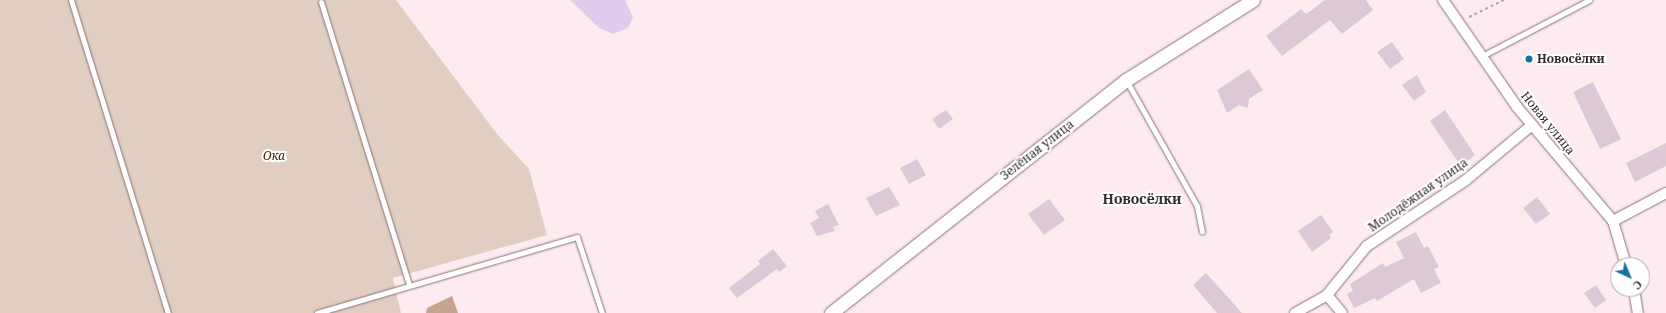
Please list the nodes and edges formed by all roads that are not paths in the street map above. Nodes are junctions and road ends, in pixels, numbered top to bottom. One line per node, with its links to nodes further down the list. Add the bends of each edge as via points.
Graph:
1 (71, 0): 17 (lane)
2 (1253, 0): 7 (street, Зелёная улица)
3 (1443, 0): 6 (street, Новая улица)
4 (1589, 0): 6 (lane)
5 (321, 2): 13 (lane)
6 (1482, 56): 8 (street, Новая улица)
7 (1126, 80): 11 (lane, via 1197,206); 20 (street, Зелёная улица)
8 (1532, 125): 10 (street, Новая улица); 14 (street, Молодёжная улица, via 1466,180 1367,246)
9 (1666, 193): 10 (street)
10 (1612, 221): 12 (street, Новая улица)
11 (1202, 232)
12 (1623, 257)
13 (409, 284): 18 (lane); 19 (lane, via 577,237)
14 (1327, 295): 21 (street); 22 (street)
15 (1636, 297): 16 (street)
16 (1640, 312)
17 (168, 313)
18 (318, 313)
19 (602, 313)
20 (831, 313)
21 (1295, 313)
22 (1342, 313)

